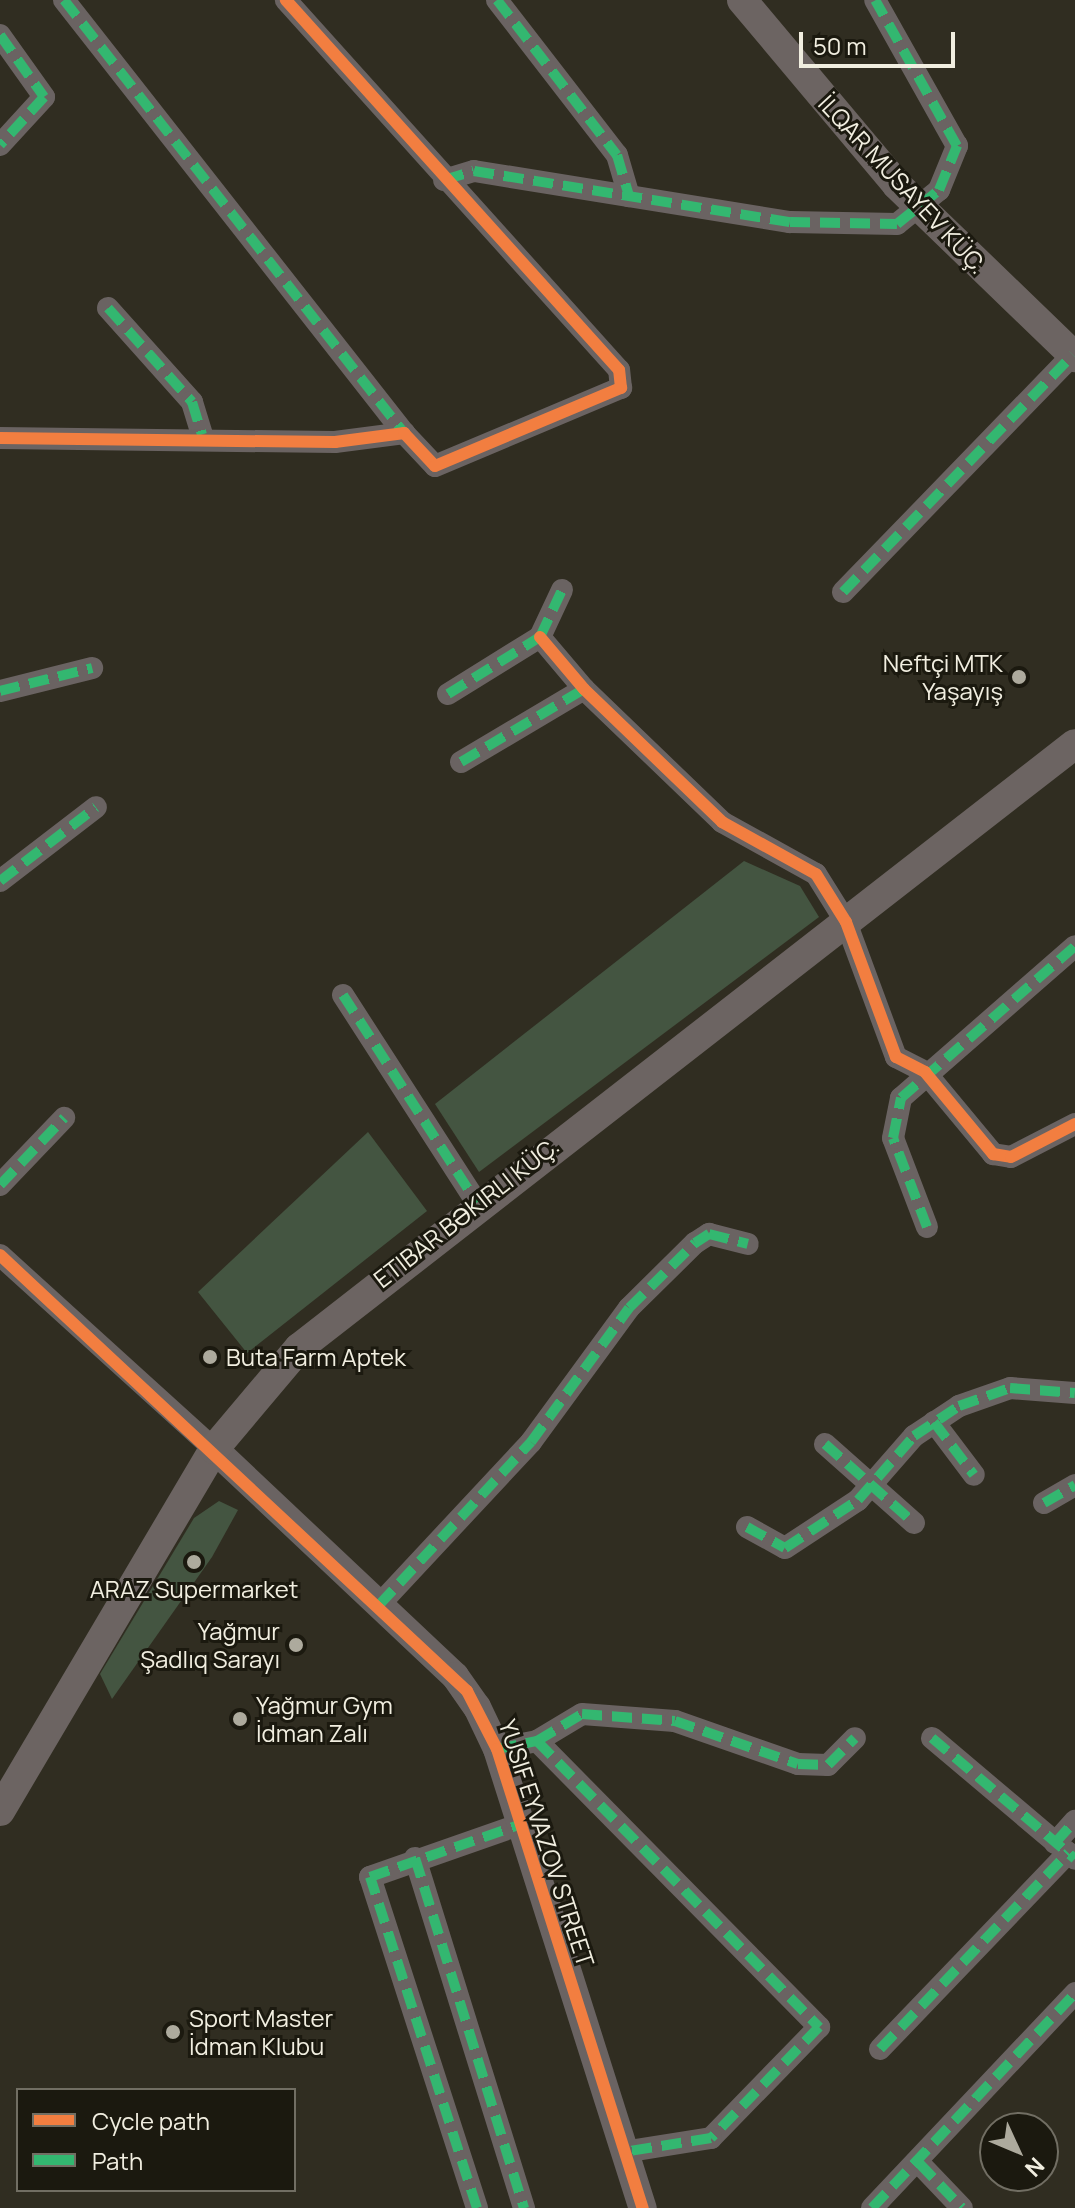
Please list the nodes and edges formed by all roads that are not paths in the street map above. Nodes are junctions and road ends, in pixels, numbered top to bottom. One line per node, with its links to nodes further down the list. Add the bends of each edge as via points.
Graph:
1 (64, 0): 13 (street)
2 (286, 0): 8 (street)
3 (497, 0): 9 (street, via 617,155)
4 (742, 0): 10 (main road, İLQAR MUSAYEV KÜÇ.)
5 (875, 0): 10 (street, via 957,146 951,172)
6 (0, 35): 7 (street, via 44,97)
7 (0, 145)
8 (444, 180): 9 (street, via 474,171); 13 (street, via 623,379 613,395 435,466)
9 (629, 196): 10 (street, via 790,222 880,227)
10 (920, 207): 12 (main road, İLQAR MUSAYEV KÜÇ.)
11 (108, 308): 14 (street, via 192,402)
12 (1074, 356): 17 (street)
13 (404, 433): 14 (street, via 335,442)
14 (202, 435): 15 (street)
15 (0, 438)
16 (562, 590): 18 (street)
17 (843, 592)
18 (540, 637): 20 (street); 22 (street)
19 (92, 668): 21 (street)
20 (584, 689): 24 (street); 27 (street, via 744,840 807,864)
21 (0, 691)
22 (448, 694)
23 (1075, 744): 27 (main road, ETIBAR BƏKIRLI KÜÇ.)
24 (461, 762)
25 (96, 807): 26 (street)
26 (0, 881)
27 (846, 922): 30 (street, via 896,1057); 34 (main road, ETIBAR BƏKIRLI KÜÇ.)
28 (1075, 946): 30 (street)
29 (343, 995): 34 (street)
30 (925, 1072): 32 (street, via 1001,1157); 35 (street, via 901,1098 893,1123 898,1160)
31 (64, 1118): 33 (street)
32 (1075, 1124)
33 (0, 1185)
34 (477, 1203): 41 (main road, ETIBAR BƏKIRLI KÜÇ., via 299,1348)
35 (927, 1227)
36 (748, 1244): 48 (street, via 709,1234 684,1254 622,1317 531,1442)
37 (0, 1255): 41 (street)
38 (1075, 1393): 39 (street, via 1010,1388)
39 (934, 1422): 42 (street); 43 (street)
40 (825, 1444): 43 (street)
41 (214, 1449): 48 (street, YUSIF EYVAZOV STREET); 53 (main road, ETIBAR BƏKIRLI KÜÇ.)
42 (974, 1475)
43 (875, 1484): 46 (street); 47 (street, via 785,1548)
44 (1075, 1485): 45 (street)
45 (1044, 1503)
46 (914, 1523)
47 (747, 1527)
48 (379, 1605): 52 (street, YUSIF EYVAZOV STREET, via 455,1676)
49 (855, 1738): 51 (street, via 828,1765 798,1764 645,1716 582,1714)
50 (932, 1738): 56 (street)
51 (537, 1741): 52 (street); 60 (street, via 819,2027 711,2138)
52 (497, 1749): 55 (street, YUSIF EYVAZOV STREET)
53 (0, 1811)
54 (1075, 1821): 56 (street)
55 (521, 1824): 57 (street); 60 (street, YUSIF EYVAZOV STREET)
56 (1066, 1852): 59 (street)
57 (415, 1858): 62 (street, via 378,1869 369,1891); 63 (street)
58 (1075, 1993): 61 (street)
59 (880, 2049)
60 (624, 2152): 64 (street, YUSIF EYVAZOV STREET)
61 (919, 2163): 65 (street); 66 (street)
62 (477, 2208)
63 (524, 2208)
64 (643, 2208)
65 (872, 2208)
66 (962, 2208)

